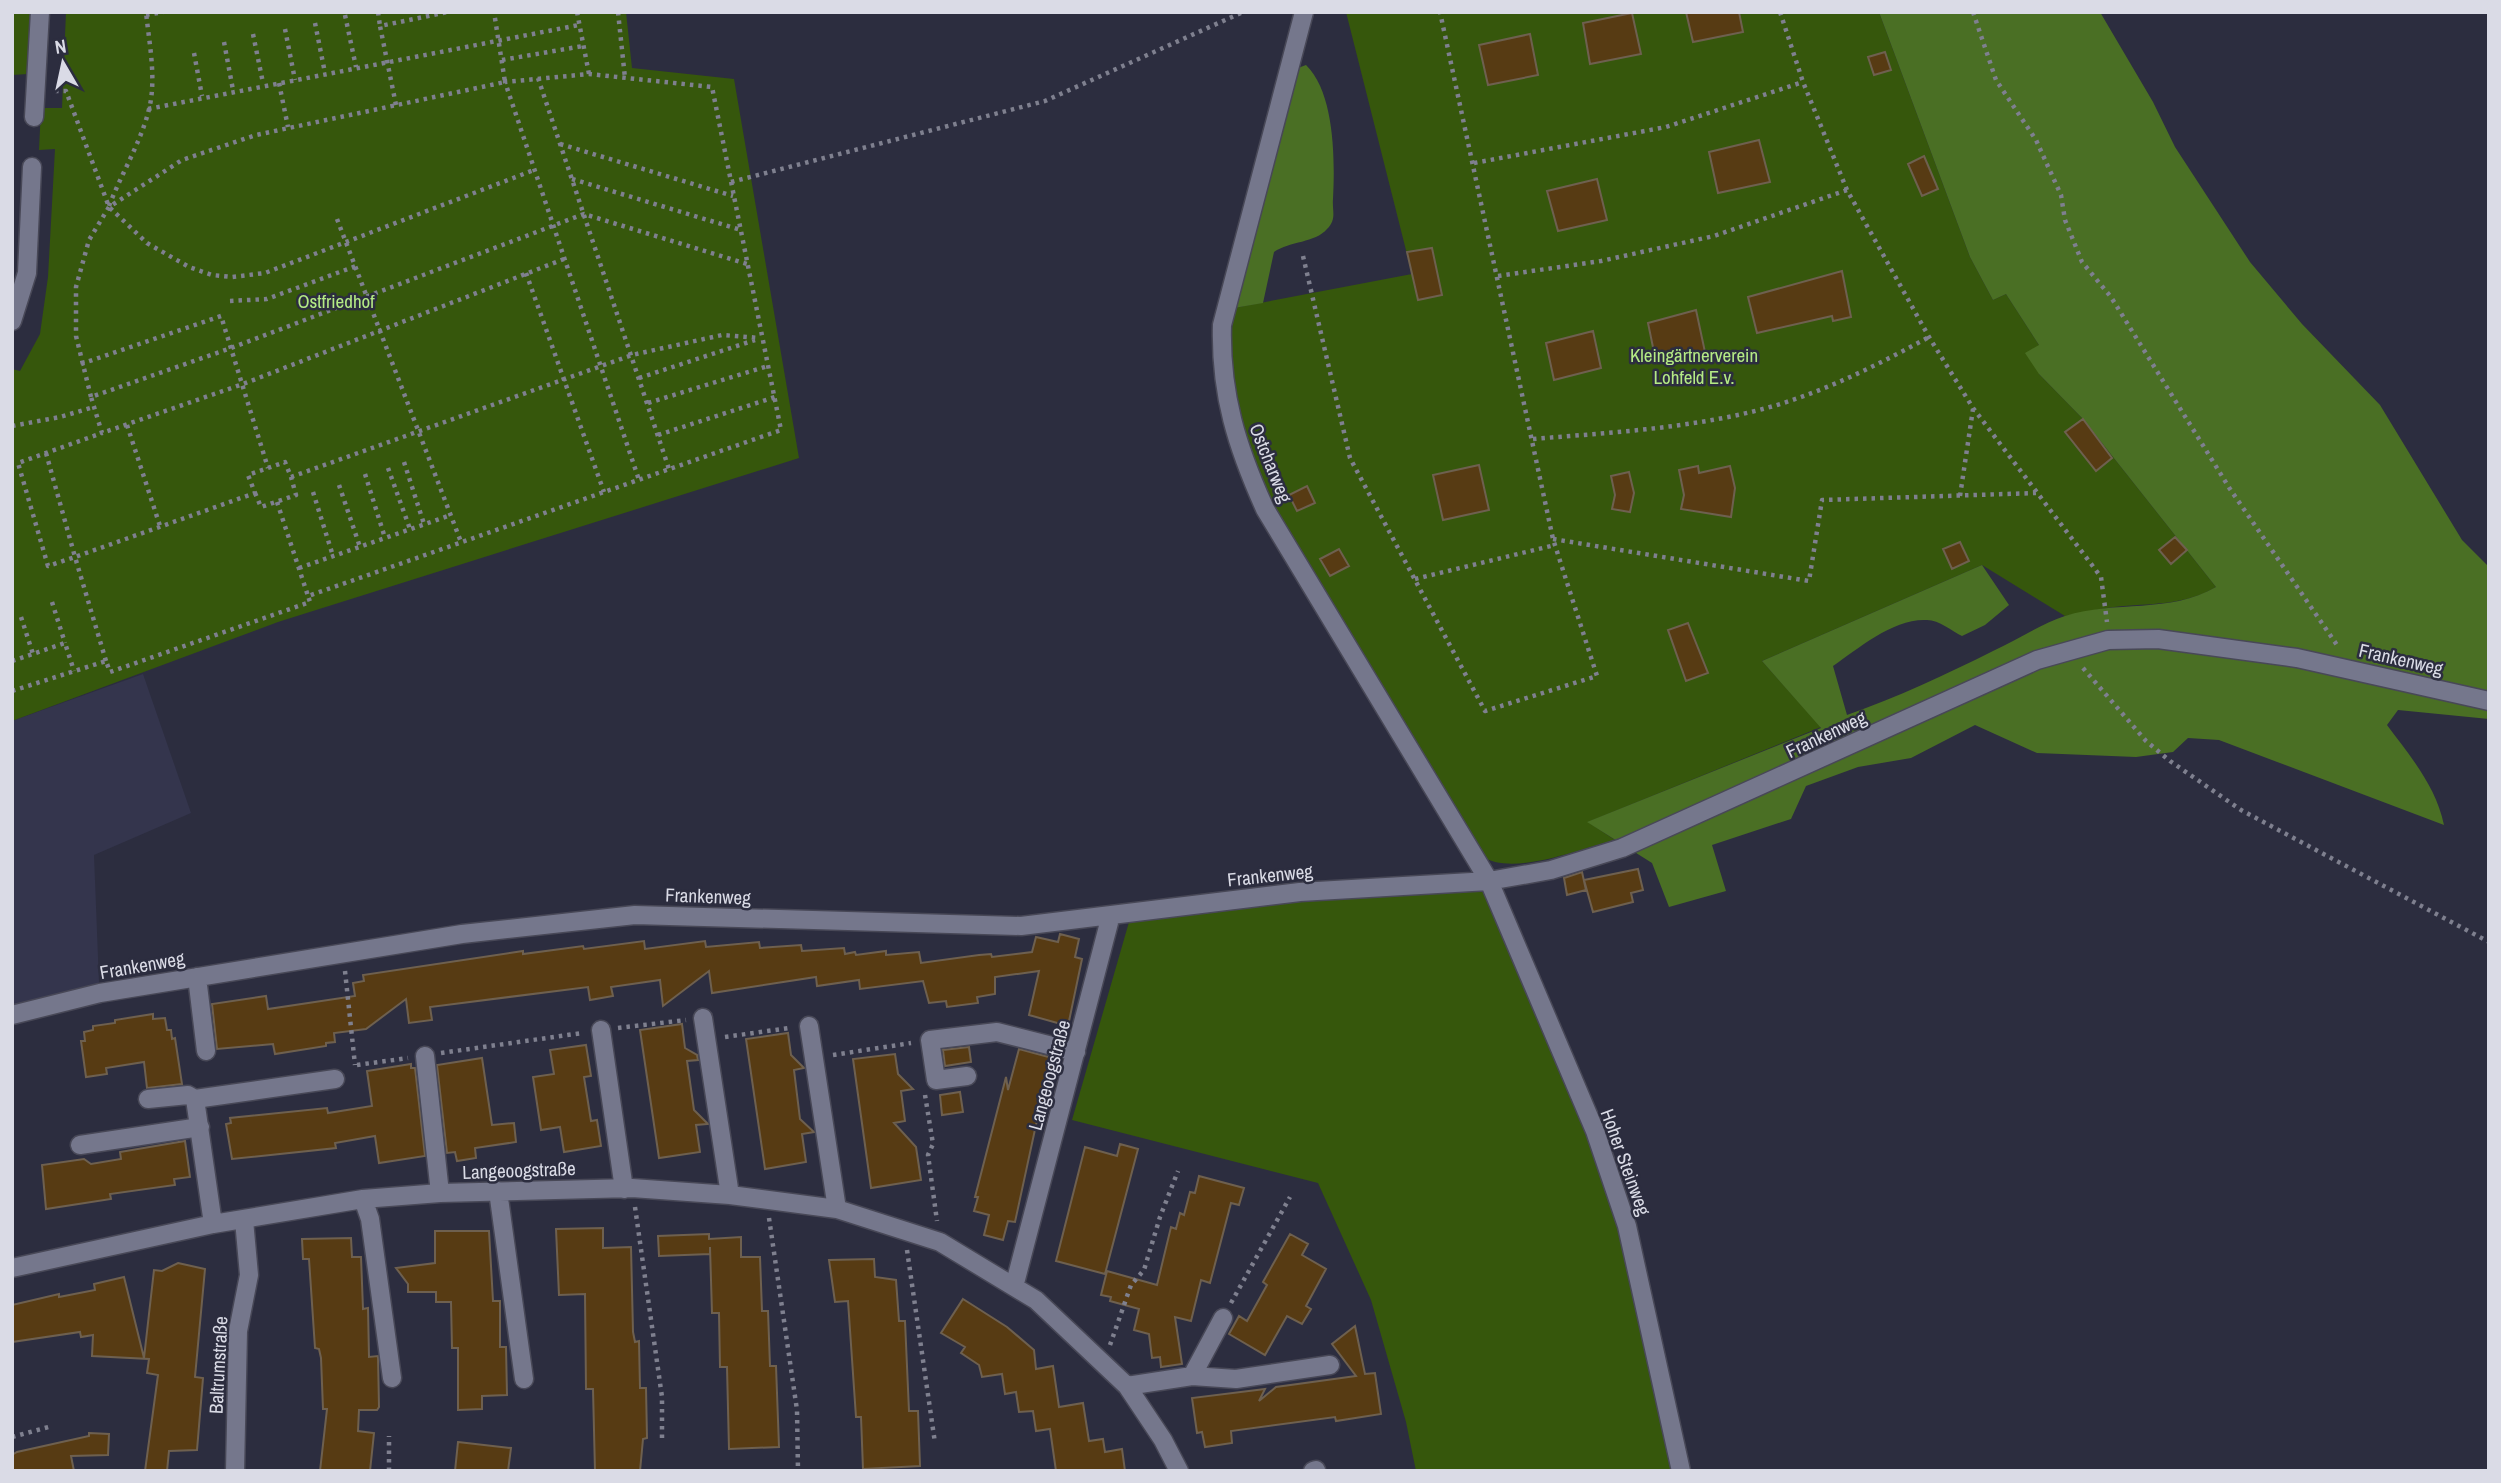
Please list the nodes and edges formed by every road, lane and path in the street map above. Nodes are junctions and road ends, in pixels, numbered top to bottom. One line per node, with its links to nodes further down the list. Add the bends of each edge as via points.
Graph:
1 (40, 12): 36 (street)
2 (163, 12): 13 (path)
3 (378, 12): 17 (path)
4 (448, 12): 17 (path)
5 (495, 12): 20 (path)
6 (576, 12): 16 (path)
7 (618, 12): 30 (path)
8 (1243, 12): 48 (path, via 1045,101)
9 (1304, 12): 129 (street, Ostcharweg, via 1222,325 1221,366 1228,408 1243,461 1265,509)
10 (1440, 12): 44 (path)
11 (1780, 12): 33 (path)
12 (1973, 12): 125 (path, via 1996,80 2036,140 2061,195 2065,220 2082,262 2111,297 2230,489)
13 (146, 14): 40 (path, via 152,68)
14 (345, 15): 26 (path)
15 (315, 23): 27 (path)
16 (579, 25): 20 (path); 22 (path)
17 (380, 26): 25 (path)
18 (285, 29): 31 (path)
19 (253, 34): 34 (path)
20 (498, 38): 24 (path); 25 (path)
21 (224, 42): 37 (path)
22 (583, 46): 24 (path); 28 (path)
23 (194, 53): 38 (path)
24 (502, 60): 32 (path)
25 (387, 61): 26 (path); 39 (path)
26 (356, 67): 27 (path)
27 (325, 73): 31 (path)
28 (589, 74): 29 (path); 30 (path)
29 (538, 78): 32 (path); 43 (path)
30 (625, 78): 48 (path, via 712,87)
31 (295, 79): 35 (path)
32 (505, 82): 39 (path); 46 (path)
33 (1802, 82): 44 (path, via 1666,127); 49 (path)
34 (263, 83)
35 (279, 83): 40 (path); 42 (path)
36 (35, 90): 41 (street); 51 (path, via 66,91)
37 (233, 90)
38 (202, 96)
39 (396, 105): 42 (path)
40 (148, 109): 51 (path)
41 (34, 117)
42 (288, 127): 51 (path, via 182,160)
43 (560, 144): 47 (path); 50 (path)
44 (1474, 163): 62 (path)
45 (32, 167): 65 (street, via 27,273)
46 (534, 170): 54 (path); 56 (path)
47 (572, 180): 52 (path); 55 (path)
48 (731, 182): 50 (path)
49 (1847, 190): 62 (path, via 1714,236 1601,261); 68 (path)
50 (733, 196): 55 (path)
51 (109, 207): 56 (path, via 146,243 212,275 265,273); 71 (path, via 89,240 76,288)
52 (584, 215): 54 (path); 59 (path); 70 (path)
53 (337, 219): 56 (path)
54 (552, 225): 58 (path); 63 (path)
55 (741, 230): 59 (path)
56 (348, 241): 60 (path)
57 (1303, 256): 115 (path, via 1350,458)
58 (564, 259): 61 (path); 72 (path)
59 (747, 264): 67 (path)
60 (356, 266): 63 (path); 64 (path, via 267,299)
61 (526, 273): 66 (path); 75 (path)
62 (1498, 276): 87 (path)
63 (366, 296): 66 (path); 69 (path)
64 (230, 301)
65 (12, 321)
66 (380, 331): 76 (path); 84 (path)
67 (761, 337): 70 (path, via 722,335); 73 (path); 74 (path)
68 (1929, 337): 81 (path); 87 (path, via 1874,367 1750,413)
69 (231, 348): 71 (path, via 221,316); 76 (path); 77 (path)
70 (632, 355): 72 (path); 74 (path)
71 (81, 364): 77 (path)
72 (601, 366): 75 (path); 95 (path)
73 (768, 366): 78 (path); 79 (path)
74 (639, 378): 79 (path)
75 (565, 379): 84 (path); 98 (path)
76 (243, 384): 82 (path); 90 (path)
77 (91, 397): 80 (path)
78 (775, 397): 86 (path); 92 (path, via 781,430)
79 (648, 403): 86 (path)
80 (94, 407): 83 (path); 85 (path)
81 (1973, 408): 100 (path); 101 (path)
82 (127, 425): 85 (path); 105 (path)
83 (12, 426)
84 (420, 431): 94 (path); 103 (path)
85 (102, 433): 88 (path)
86 (658, 435): 92 (path)
87 (1533, 439): 108 (path)
88 (46, 453): 113 (path); 113 (path, via 18,463 48,566)
89 (404, 463): 104 (path)
90 (268, 468): 94 (path, via 285,462); 99 (path, via 248,475)
91 (388, 468): 106 (path)
92 (669, 469): 95 (path)
93 (365, 474): 107 (path)
94 (290, 477): 102 (path, via 296,495)
95 (639, 480): 98 (path)
96 (339, 485): 111 (path)
97 (313, 492): 112 (path)
98 (604, 492): 109 (path)
99 (256, 493): 102 (path, via 261,507); 105 (path)
100 (2036, 493): 101 (path); 119 (path, via 2101,577)
101 (1960, 496): 108 (path, via 1822,500 1809,581)
102 (277, 502): 114 (path)
103 (451, 515): 104 (path); 109 (path)
104 (424, 524): 106 (path)
105 (160, 526): 113 (path)
106 (410, 529): 107 (path)
107 (385, 538): 111 (path)
108 (1553, 539): 110 (path)
109 (461, 542): 116 (path)
110 (1555, 545): 115 (path); 115 (path, via 1597,676 1485,711)
111 (360, 547): 112 (path)
112 (333, 555): 114 (path)
113 (75, 557): 124 (path)
114 (299, 568): 116 (path)
115 (1415, 579)
116 (308, 596): 124 (path, via 310,602 110,672)
117 (52, 602): 120 (path)
118 (21, 617): 122 (path)
119 (2108, 640): 121 (street, Frankenweg); 125 (street, Frankenweg, via 2158,639)
120 (65, 643): 122 (path); 126 (path)
121 (2069, 651): 129 (street, Frankenweg, via 2037,660 1622,848 1551,870); 131 (path, via 2146,741 2170,761 2241,810)
122 (33, 654): 123 (path)
123 (12, 661)
124 (106, 661): 126 (path)
125 (2353, 669): 128 (street, Frankenweg)
126 (74, 671): 127 (path)
127 (12, 691)
128 (2489, 701)
129 (1489, 881): 130 (street, Frankenweg, via 1300,892); 183 (street, Hoher Steinweg, via 1595,1131 1627,1226)
130 (1111, 915): 132 (street, Frankenweg, via 1021,926 635,915); 141 (street, Langeoogstraße)
131 (2489, 943)
132 (343, 953): 133 (street, Frankenweg); 144 (path)
133 (197, 977): 134 (street, Frankenweg, via 100,993); 140 (street)
134 (12, 1015)
135 (703, 1018): 137 (path); 138 (street)
136 (809, 1026): 138 (path); 143 (street)
137 (601, 1030): 142 (path); 153 (street)
138 (707, 1040): 156 (street)
139 (930, 1040): 141 (street, via 997,1032); 143 (path); 145 (street, via 936,1080)
140 (206, 1051)
141 (1076, 1052): 166 (street, Langeoogstraße)
142 (425, 1056): 144 (path); 155 (street)
143 (815, 1058): 160 (street)
144 (357, 1065): 146 (path, via 345,1067)
145 (967, 1076)
146 (335, 1079): 149 (street)
147 (924, 1093): 164 (path, via 933,1144 928,1155)
148 (148, 1099): 149 (street, via 188,1095)
149 (195, 1099): 150 (street)
150 (200, 1127): 151 (street); 162 (street)
151 (80, 1145)
152 (1178, 1171): 168 (path, via 1144,1270 1131,1284)
153 (628, 1189): 154 (street, Langeoogstraße); 156 (street, Langeoogstraße); 177 (path, via 662,1397)
154 (498, 1191): 155 (street, Langeoogstraße); 172 (street)
155 (440, 1194): 158 (street, Langeoogstraße)
156 (730, 1195): 159 (street, Langeoogstraße)
157 (1290, 1197): 167 (path)
158 (363, 1199): 161 (street, Langeoogstraße); 171 (street)
159 (766, 1199): 160 (street, Langeoogstraße); 181 (path, via 797,1410)
160 (837, 1209): 163 (street, Langeoogstraße)
161 (244, 1220): 162 (street, Langeoogstraße); 179 (street, Baltrumstraße, via 249,1275 238,1331)
162 (213, 1224): 165 (street, Langeoogstraße)
163 (904, 1228): 164 (street, Langeoogstraße); 178 (path)
164 (940, 1242): 166 (street, Langeoogstraße)
165 (12, 1268)
166 (1014, 1287): 168 (street, Langeoogstraße, via 1037,1300)
167 (1223, 1318): 170 (street)
168 (1103, 1363): 173 (street, Langeoogstraße)
169 (1330, 1365): 170 (street, via 1236,1379)
170 (1192, 1376): 173 (street)
171 (392, 1378)
172 (524, 1380)
173 (1127, 1386): 182 (street, Langeoogstraße)
174 (52, 1426): 176 (path)
175 (389, 1436): 180 (path)
176 (12, 1437)
177 (662, 1438)
178 (935, 1443)
179 (235, 1471)
180 (389, 1471)
181 (797, 1471)
182 (1178, 1471)
183 (1681, 1471)

